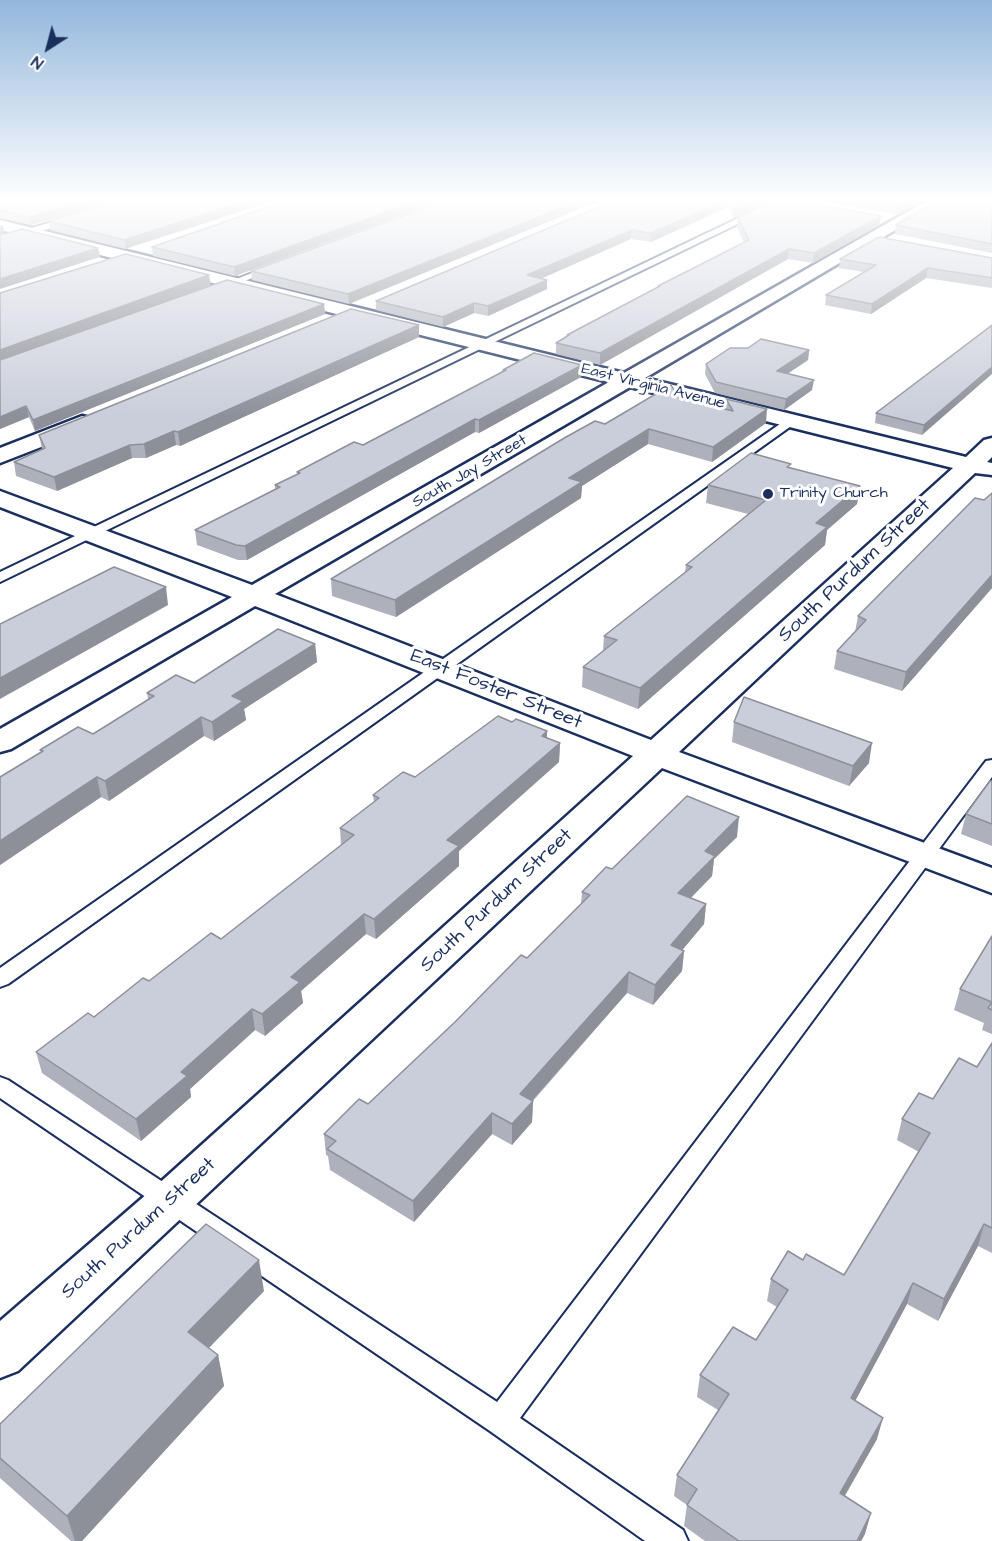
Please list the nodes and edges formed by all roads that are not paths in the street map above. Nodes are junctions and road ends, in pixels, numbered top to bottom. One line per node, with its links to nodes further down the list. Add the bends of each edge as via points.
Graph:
1 (188, 272): 5 (street, East Virginia Avenue)
2 (262, 272): 5 (lane)
3 (634, 272): 10 (lane)
4 (814, 272): 11 (street, South Jay Street)
5 (232, 283): 6 (lane); 8 (street, East Virginia Avenue)
6 (210, 291)
7 (381, 299): 8 (street)
8 (348, 312): 9 (street); 10 (street, East Virginia Avenue)
9 (326, 321)
10 (482, 346): 11 (street, East Virginia Avenue); 17 (lane)
11 (627, 380): 13 (street, East Virginia Avenue); 19 (street, South Jay Street)
12 (98, 416): 14 (street)
13 (790, 421): 15 (street, East Virginia Avenue); 20 (lane)
14 (0, 456)
15 (985, 460): 22 (street, South Purdum Street)
16 (0, 498): 17 (street, East Foster Street)
17 (92, 534): 18 (lane); 19 (street, East Foster Street)
18 (0, 578)
19 (255, 596): 20 (street, East Foster Street); 21 (street, South Jay Street)
20 (441, 668): 22 (street, East Foster Street); 26 (lane)
21 (0, 742)
22 (656, 754): 24 (street, East Foster Street); 28 (street, South Purdum Street)
23 (992, 765): 24 (lane)
24 (925, 855): 25 (street, East Foster Street); 30 (lane)
25 (992, 881)
26 (0, 979)
27 (0, 1086): 28 (lane)
28 (171, 1201): 29 (street, South Purdum Street); 30 (lane)
29 (0, 1354)
30 (500, 1421): 31 (lane)
31 (672, 1541)

